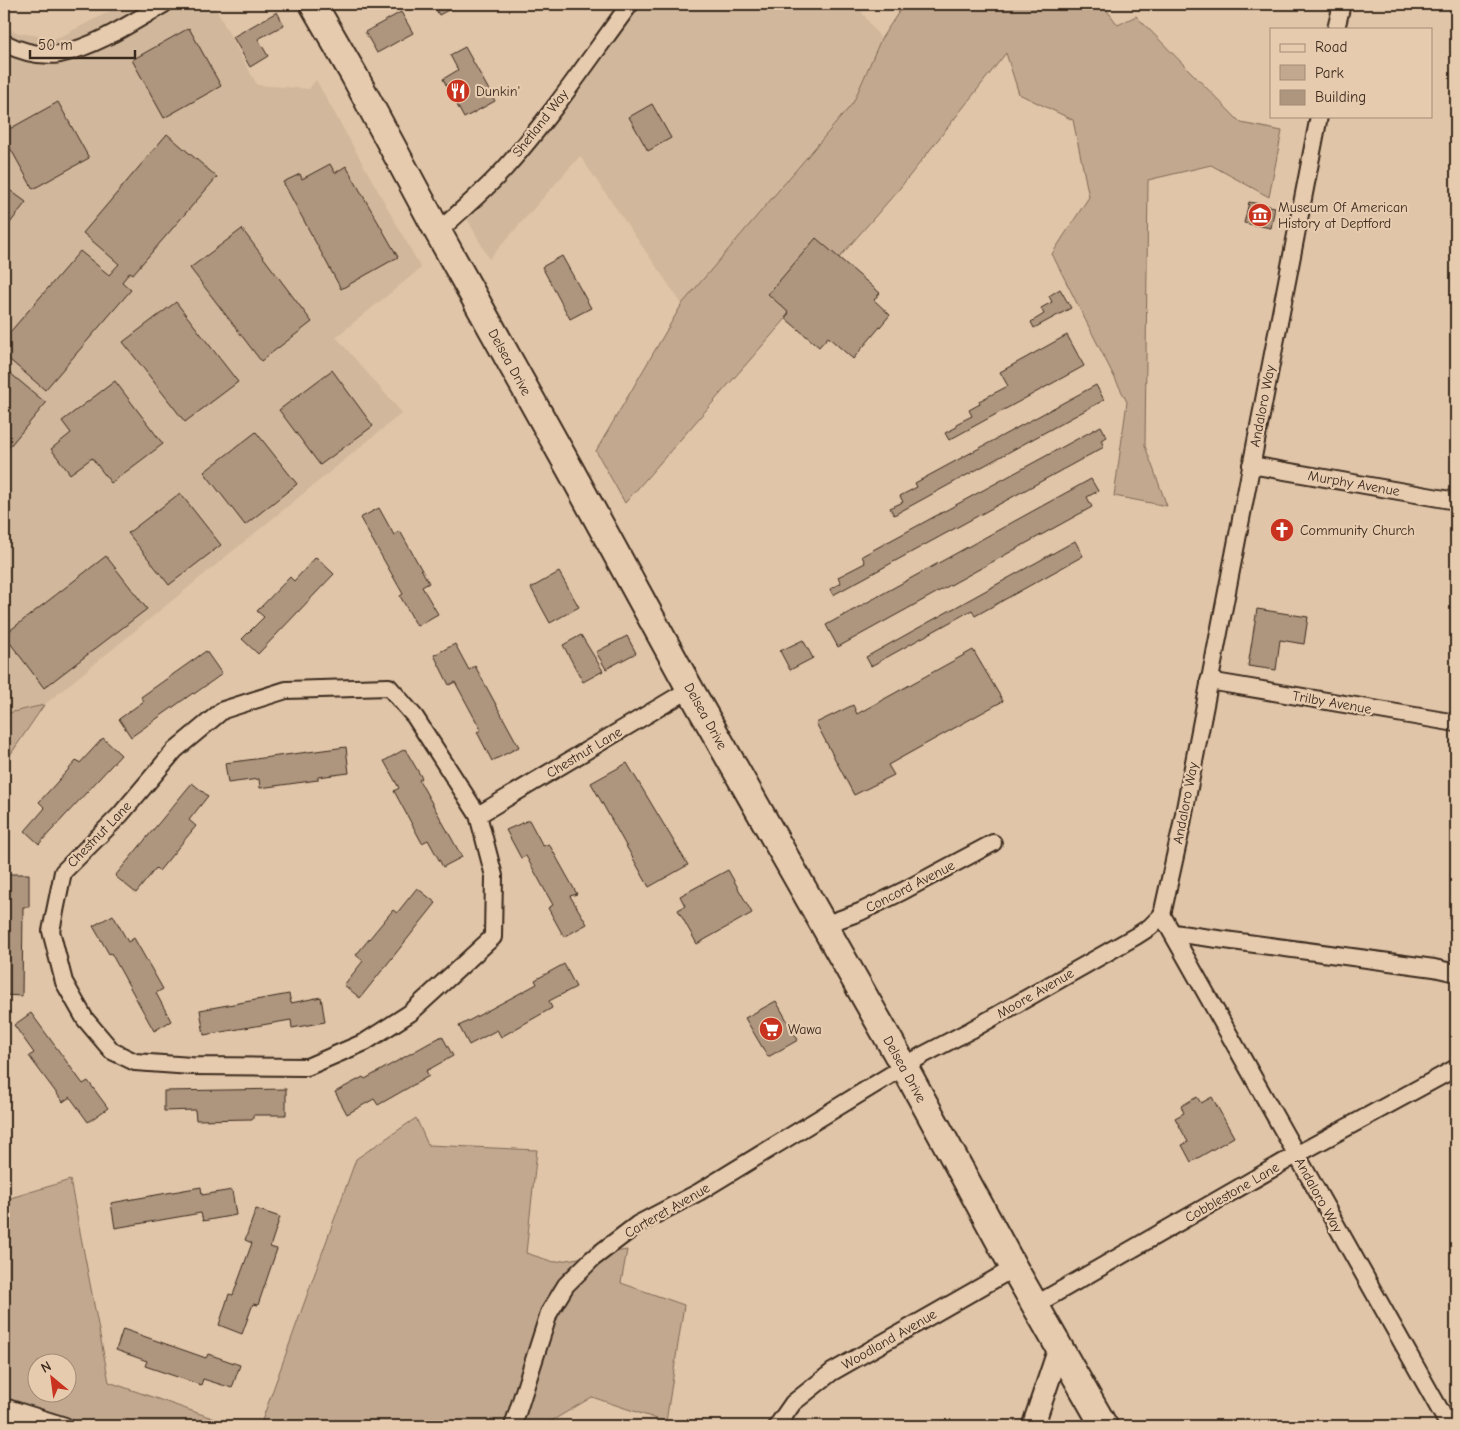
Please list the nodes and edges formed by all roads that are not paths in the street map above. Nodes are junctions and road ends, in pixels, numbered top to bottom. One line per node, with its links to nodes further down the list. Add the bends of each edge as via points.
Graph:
1 (164, 4): 6 (street, via 107,37 58,54 18,50)
2 (313, 4): 8 (main road, Delsea Drive)
3 (630, 4): 8 (street, Shetland Way, via 518,153)
4 (1342, 4): 5 (street)
5 (1336, 28)
6 (4, 43)
7 (1319, 118): 9 (street, Andaloro Way)
8 (438, 232): 12 (main road, Delsea Drive)
9 (1251, 465): 10 (street, Murphy Avenue); 11 (street, Andaloro Way)
10 (1456, 501)
11 (1209, 682): 13 (street, Trilby Avenue); 16 (street, Andaloro Way)
12 (690, 688): 14 (street, Chestnut Lane); 17 (main road, Delsea Drive)
13 (1456, 723)
14 (478, 815): 14 (street, Chestnut Lane, via 415,717 389,687 286,690 222,710 176,750 120,815 63,872 51,931 64,982 85,1019 112,1051 135,1062 307,1067 364,1042 410,1013 493,937 494,876)
15 (993, 843): 17 (street, Concord Avenue, via 886,900)
16 (1162, 915): 18 (street, Andaloro Way); 20 (street, Moore Avenue, via 1136,936)
17 (824, 924): 20 (main road, Delsea Drive)
18 (1173, 933): 19 (street); 22 (street, Andaloro Way)
19 (1456, 973)
20 (905, 1068): 23 (main road, Delsea Drive); 28 (street, Carteret Avenue, via 699,1192 638,1224 592,1259 566,1285 549,1313)
21 (1456, 1068): 22 (street, Cobblestone Lane)
22 (1296, 1154): 24 (street, Cobblestone Lane); 32 (street, Andaloro Way)
23 (1014, 1268): 24 (main road, Delsea Drive); 29 (street, Woodland Avenue, via 832,1372 793,1403)
24 (1035, 1305): 25 (main road, Delsea Drive)
25 (1059, 1349): 30 (street); 31 (main road, Delsea Drive)
26 (4, 1407): 27 (street)
27 (65, 1426)
28 (513, 1426)
29 (776, 1426)
30 (1033, 1426)
31 (1104, 1426)
32 (1449, 1426)

